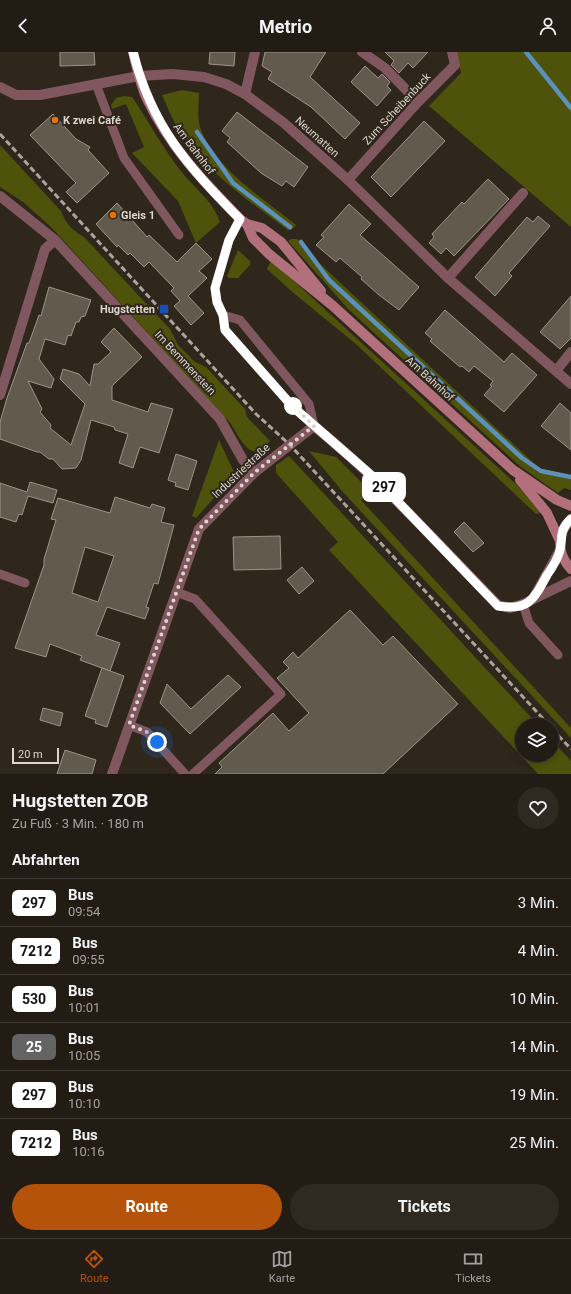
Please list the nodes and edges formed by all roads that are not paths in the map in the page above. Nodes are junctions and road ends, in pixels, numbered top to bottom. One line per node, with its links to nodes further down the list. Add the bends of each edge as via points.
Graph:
1 (133, 52): 5 (main road, Am Bahnhof)
2 (256, 52): 8 (street)
3 (362, 52): 9 (street, via 385,68)
4 (452, 52): 9 (street, Zum Scheibenbuck, via 455,65)
5 (139, 76): 6 (street); 8 (street, Neumatten, via 173,74 204,77); 13 (main road, Am Bahnhof, via 154,112 174,144 191,167)
6 (96, 84): 7 (street, via 40,95 16,95); 14 (lane, via 124,158)
7 (0, 87)
8 (245, 94): 10 (street, Neumatten, via 284,122)
9 (418, 102): 10 (street, Zum Scheibenbuck)
10 (348, 180): 16 (street, Neumatten)
11 (523, 193): 16 (street)
12 (0, 196): 15 (street, Im Bemmenstein)
13 (243, 221): 17 (main road, Am Bahnhof, via 253,238 269,254); 17 (main road, Am Bahnhof, via 262,228 281,242); 18 (lane, via 229,240 215,288 217,302)
14 (179, 236)
15 (55, 240): 22 (street, via 45,249); 25 (street, Im Bemmenstein, via 220,419 243,460)
16 (448, 278): 20 (street, Neumatten)
17 (332, 305): 24 (main road, Am Bahnhof)
18 (223, 315): 23 (lane, via 225,330 293,407); 23 (lane, via 240,320 309,404)
19 (571, 352): 20 (street)
20 (556, 371): 21 (street, Neumatten)
21 (571, 384)
22 (0, 394)
23 (314, 426): 25 (street, Industriestraße); 35 (street, via 379,482 498,606 510,608)
24 (512, 470): 26 (main road, Am Bahnhof); 28 (main road, Am Bahnhof, via 546,513)
25 (255, 472): 33 (street, Industriestraße, via 199,529)
26 (571, 506)
27 (571, 519): 28 (main road, via 565,526)
28 (560, 545): 29 (main road, Am Bahnhof, via 563,558); 34 (street)
29 (571, 569)
30 (0, 574): 32 (lane)
31 (571, 581): 34 (street)
32 (25, 583)
33 (176, 592): 37 (street, Industriestraße); 40 (lane, via 194,599 281,694)
34 (533, 599): 35 (street)
35 (523, 604): 36 (lane, via 529,623)
36 (558, 655)
37 (129, 725): 38 (street, Industriestraße); 39 (lane, via 147,732)
38 (112, 774)
39 (185, 774)
40 (193, 774)

